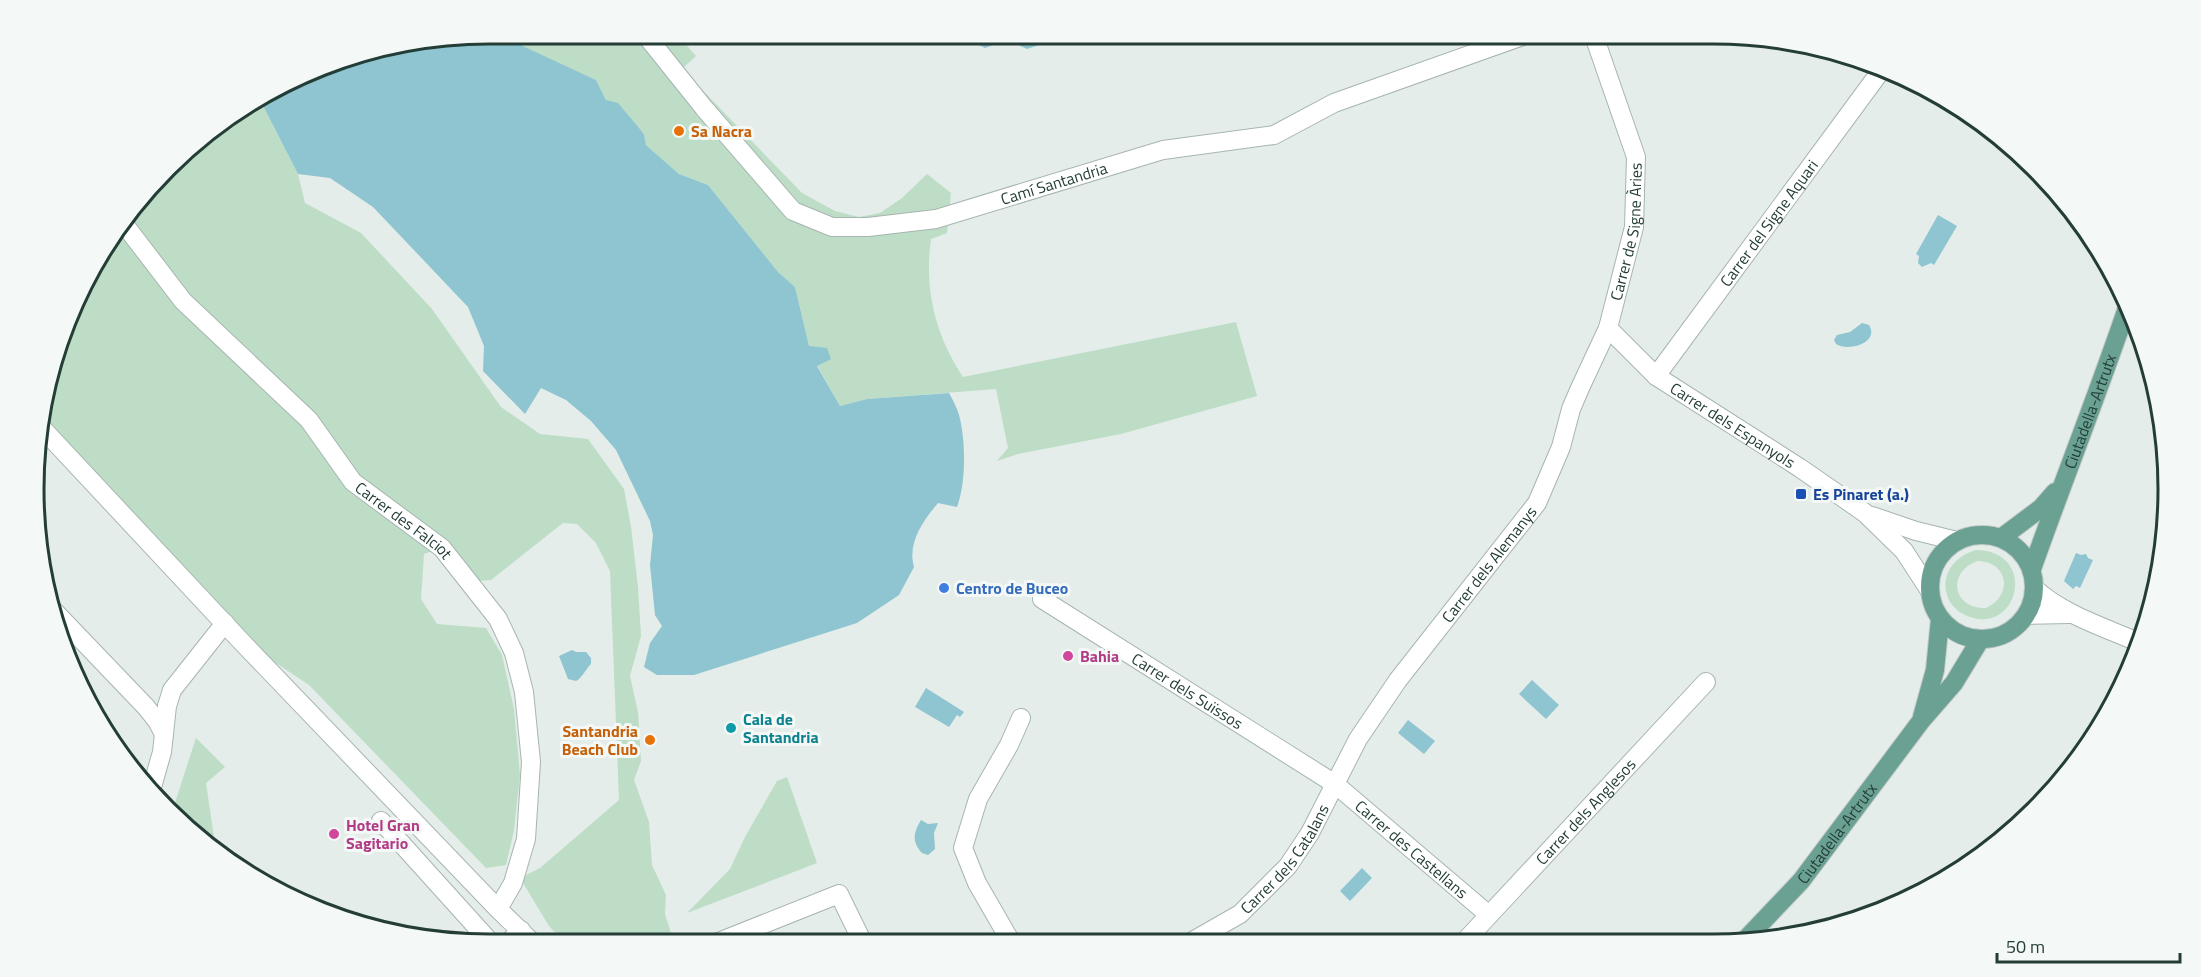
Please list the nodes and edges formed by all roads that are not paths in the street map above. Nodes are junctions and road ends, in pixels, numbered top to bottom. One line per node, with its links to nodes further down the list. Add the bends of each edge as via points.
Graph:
1 (653, 44): 2 (street, Camí Santandria, via 793,211 832,227 868,227 936,219 1163,150 1274,135 1334,102)
2 (1500, 44)
3 (1597, 44): 7 (street, Carrer de Signe Àries, via 1636,157 1634,227)
4 (1878, 75): 8 (street, Carrer del Signe Aquari)
5 (127, 229): 32 (street, Carrer des Falciot, via 183,301 309,420 353,482 442,548 498,619 514,653 524,692 531,762 526,839 513,883)
6 (2124, 318): 10 (main road, Ciutadella-Artrutx)
7 (1608, 328): 8 (street, Carrer dels Espanyols); 30 (street, Carrer dels Alemanys, via 1571,410 1561,447 1537,503 1398,680 1358,740)
8 (1656, 376): 11 (street, Carrer dels Espanyols)
9 (47, 433): 22 (street)
10 (2062, 484): 12 (main road, via 2041,508); 14 (main road, Ciutadella-Artrutx)
11 (1865, 513): 13 (street, Carrer dels Espanyols); 16 (street, Carrer dels Espanyols, via 1904,551)
12 (2001, 538): 13 (main road, via 1980,535); 14 (main road, via 2023,553)
13 (1957, 541): 16 (main road, via 1936,563)
14 (2032, 569): 15 (main road)
15 (2035, 589): 18 (main road); 19 (street)
16 (1930, 591): 20 (main road)
17 (1042, 599): 30 (street, Carrer dels Suïssos)
18 (2026, 615): 19 (street); 24 (main road, via 2000,637)
19 (2074, 615): 23 (street)
20 (1941, 619): 24 (main road, via 1965,636); 27 (main road, via 1935,670)
21 (64, 621): 28 (street, via 146,707)
22 (225, 623): 28 (street, via 172,690); 32 (street)
23 (2132, 639)
24 (1980, 640): 27 (main road, Ciutadella-Artrutx, via 1954,683)
25 (1706, 682): 33 (street, Carrer dels Anglesos)
26 (1021, 718): 41 (street, via 978,799 963,848 977,883)
27 (1921, 721): 35 (main road, Ciutadella-Artrutx, via 1801,881)
28 (164, 735): 29 (street)
29 (154, 781)
30 (1335, 784): 33 (street, Carrer des Castellans); 42 (street, Carrer dels Catalans, via 1288,866 1240,914)
31 (381, 821): 36 (street)
32 (498, 909): 34 (street)
33 (1489, 915): 43 (street, Carrer dels Anglesos)
34 (521, 930): 37 (street); 38 (street)
35 (1753, 932)
36 (483, 934)
37 (517, 934)
38 (525, 934)
39 (739, 934): 40 (street, via 839,894)
40 (859, 934)
41 (1006, 934)
42 (1205, 934)
43 (1471, 934)

